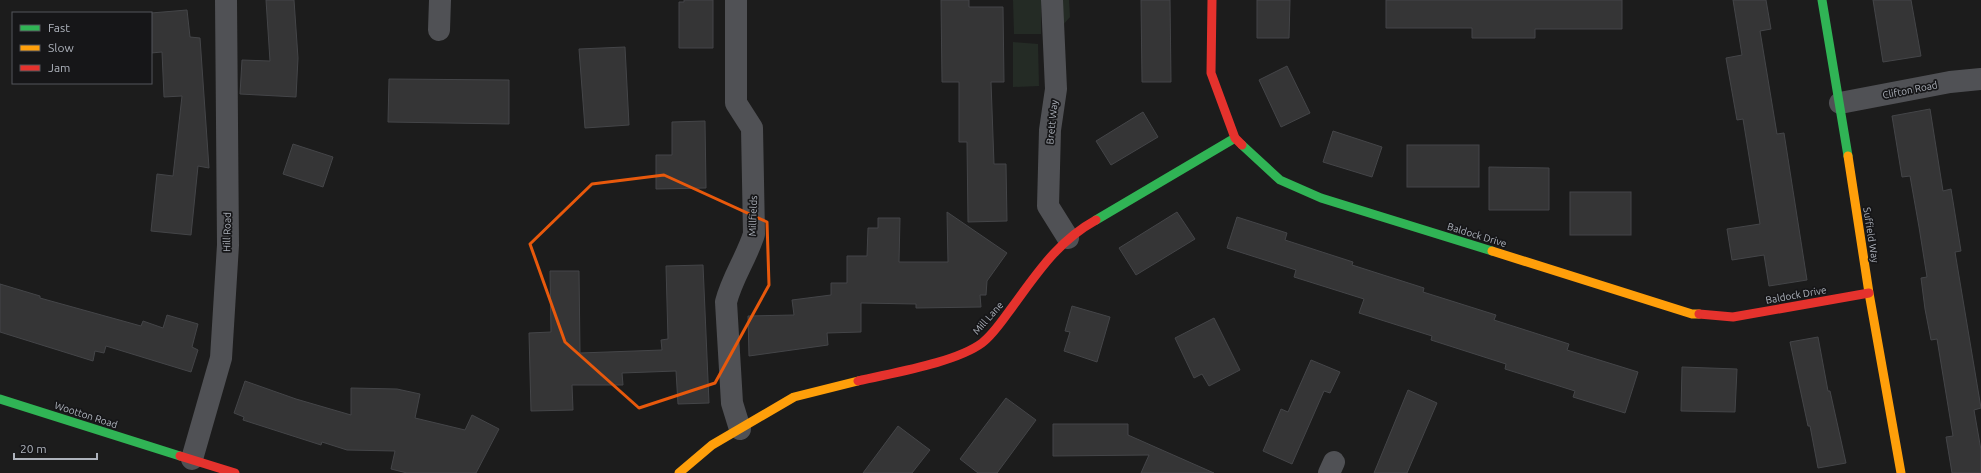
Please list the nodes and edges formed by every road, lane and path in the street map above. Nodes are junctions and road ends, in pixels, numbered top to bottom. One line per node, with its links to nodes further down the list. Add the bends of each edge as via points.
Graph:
1 (226, 0): 15 (street, Hill Road, via 228,245 221,358)
2 (440, 0): 7 (street)
3 (736, 0): 14 (street, Millfields, via 736,103 752,128 754,234 750,248 730,286 726,302 732,403)
4 (1052, 0): 11 (street, Brett Way, via 1056,89 1050,130 1048,206)
5 (1212, 0): 10 (street, Baldock Drive, via 1211,73)
6 (1822, 0): 9 (street, Suffield Way)
7 (439, 30)
8 (1981, 79): 9 (street, Clifton Road, via 1950,82)
9 (1840, 103): 12 (street, Suffield Way)
10 (1235, 138): 11 (street, Mill Lane); 12 (street, Baldock Drive, via 1280,180 1321,198 1692,314 1733,317)
11 (1068, 238): 14 (street, Mill Lane, via 1047,260 998,326 982,343 958,356 794,397)
12 (1869, 293): 18 (street, Suffield Way)
13 (0, 399): 15 (street, Wootton Road)
14 (740, 429): 17 (street, Mill Lane, via 712,445)
15 (192, 459): 16 (street, Wootton Road)
16 (235, 473)
17 (679, 473)
18 (1901, 473)

